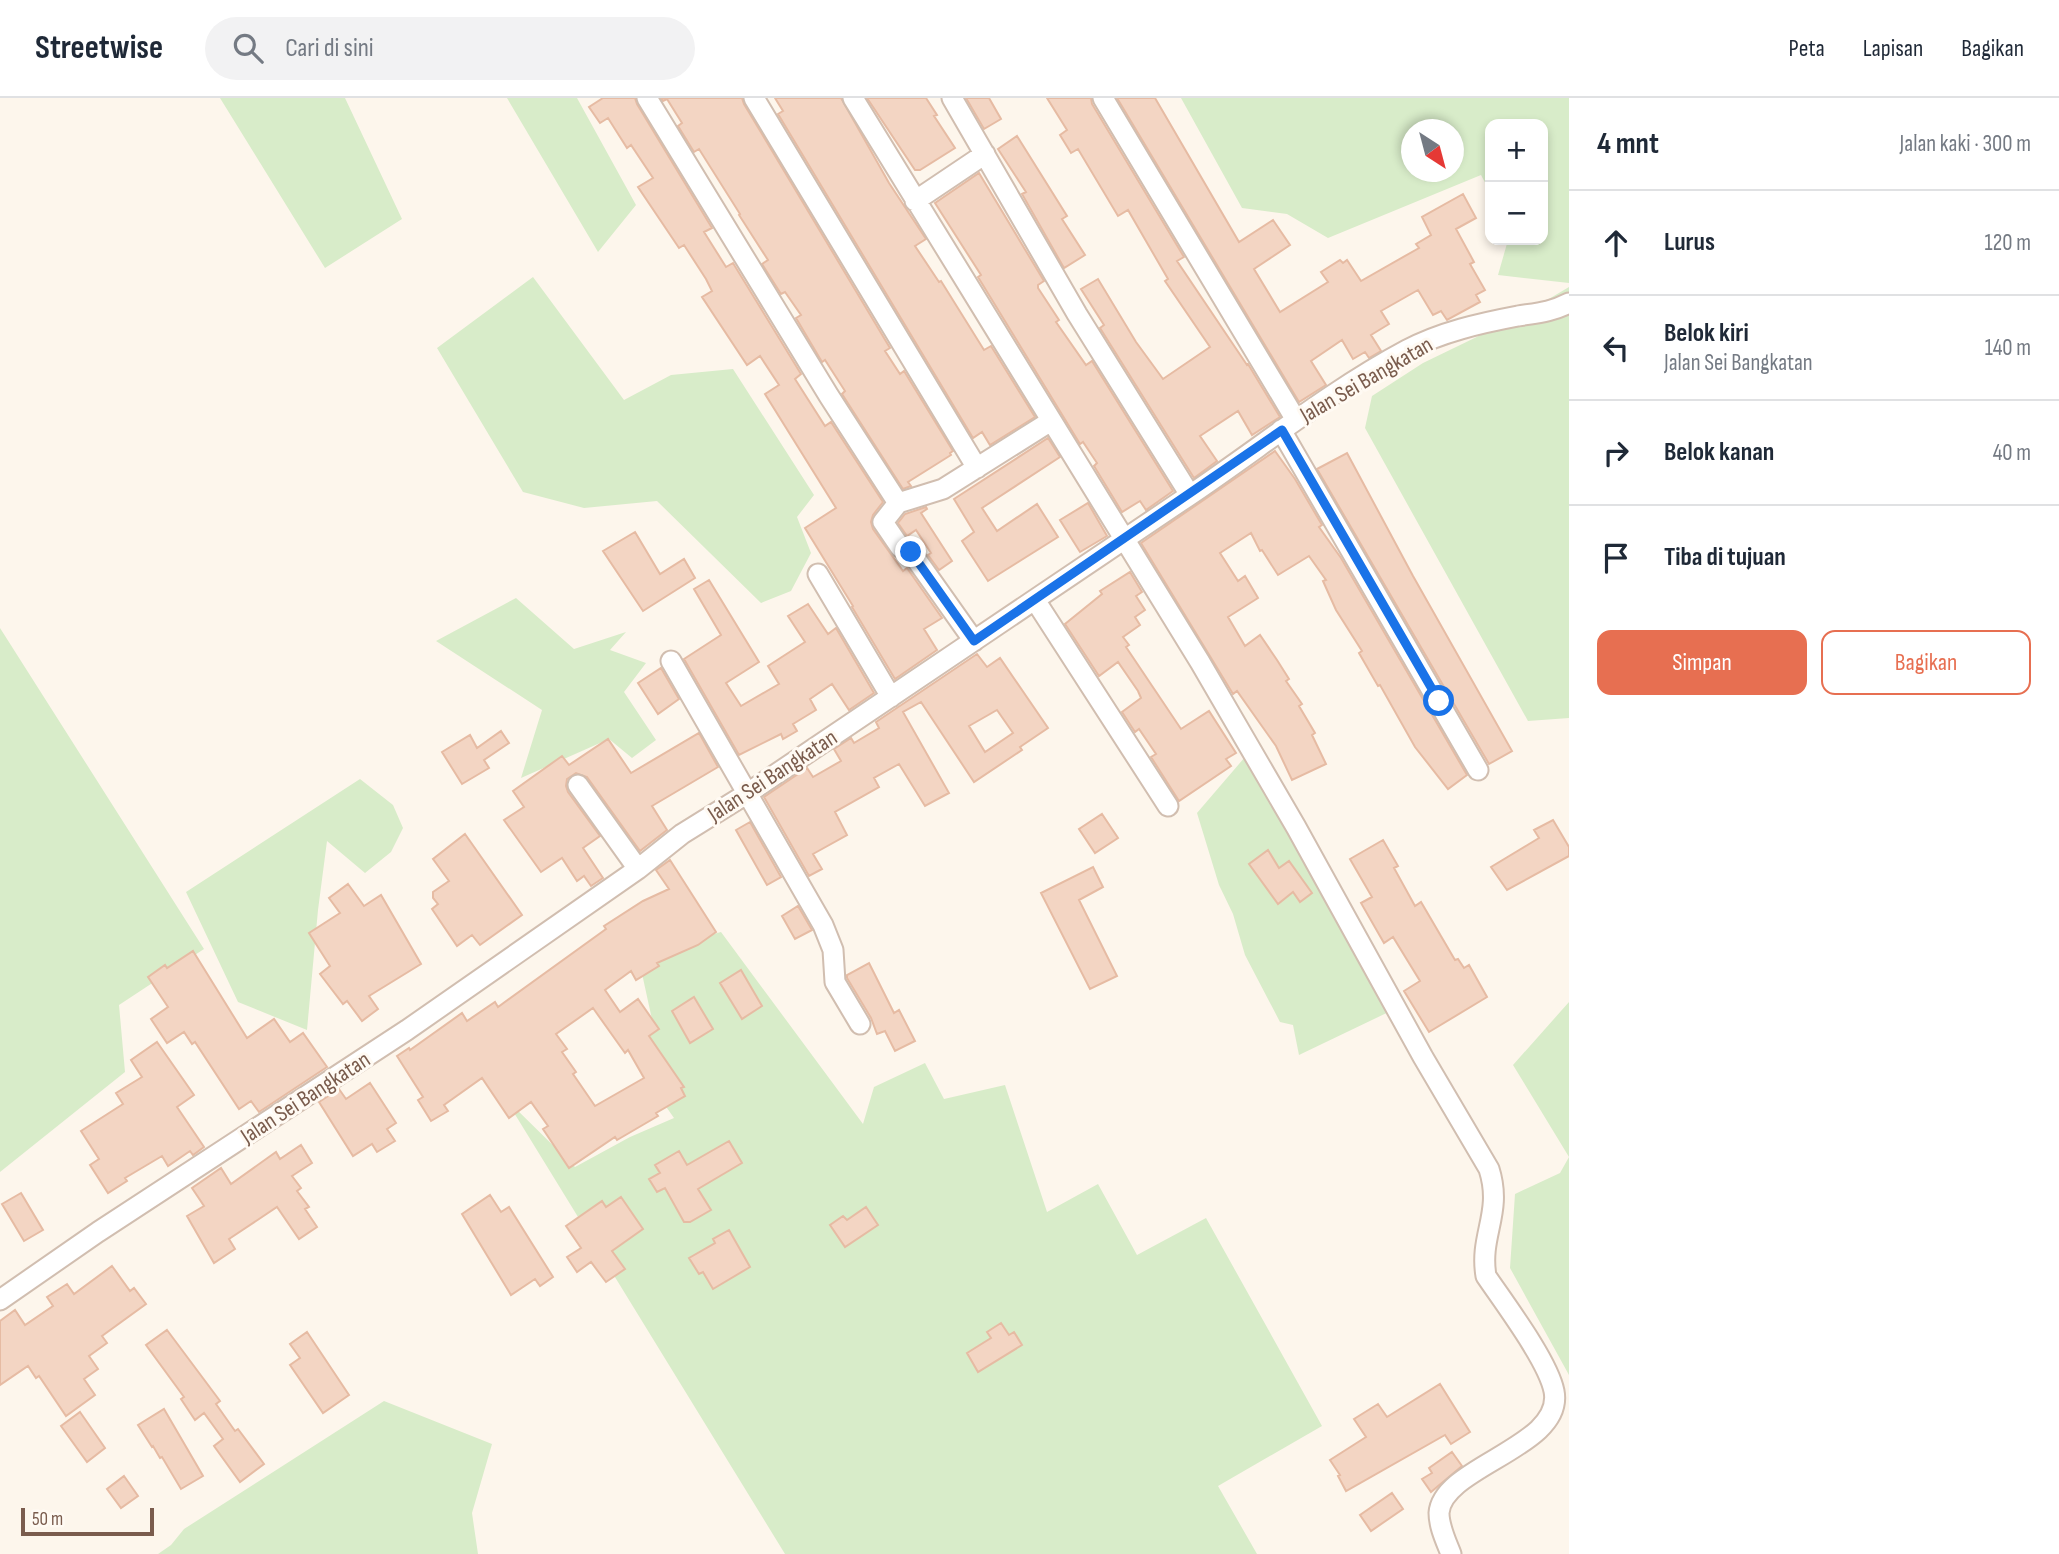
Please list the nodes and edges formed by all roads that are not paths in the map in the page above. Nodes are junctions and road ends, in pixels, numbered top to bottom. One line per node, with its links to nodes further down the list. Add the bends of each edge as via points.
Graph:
1 (647, 98): 13 (street)
2 (754, 98): 11 (street)
3 (853, 98): 7 (street)
4 (952, 98): 6 (street)
5 (1103, 98): 10 (street)
6 (985, 154): 7 (street); 12 (street, via 1077,314)
7 (915, 201): 9 (street)
8 (1569, 303): 10 (street, Jalan Sei Bangkatan, via 1541,314 1433,338)
9 (1051, 421): 11 (street); 14 (street)
10 (1289, 425): 12 (street, Jalan Sei Bangkatan); 20 (street)
11 (977, 468): 13 (street, via 943,489)
12 (1190, 495): 14 (street, Jalan Sei Bangkatan)
13 (898, 503): 17 (street, via 883,522 900,547 911,552)
14 (1124, 539): 16 (street, Jalan Sei Bangkatan); 27 (street, via 1296,827 1489,1169 1495,1188 1483,1257 1486,1276 1550,1374 1554,1412 1542,1428 1445,1496 1439,1511)
15 (818, 574): 19 (street)
16 (1035, 600): 17 (street, Jalan Sei Bangkatan); 23 (street)
17 (974, 641): 19 (street, Jalan Sei Bangkatan)
18 (671, 661): 22 (street)
19 (891, 697): 22 (street, Jalan Sei Bangkatan)
20 (1478, 770)
21 (579, 785): 24 (street)
22 (748, 793): 24 (street, Jalan Sei Bangkatan, via 682,834); 25 (street, via 823,925 833,950 835,982)
23 (1168, 806)
24 (638, 869): 26 (street, Jalan Sei Bangkatan, via 407,1030)
25 (859, 1024)
26 (0, 1300)
27 (1451, 1554)

